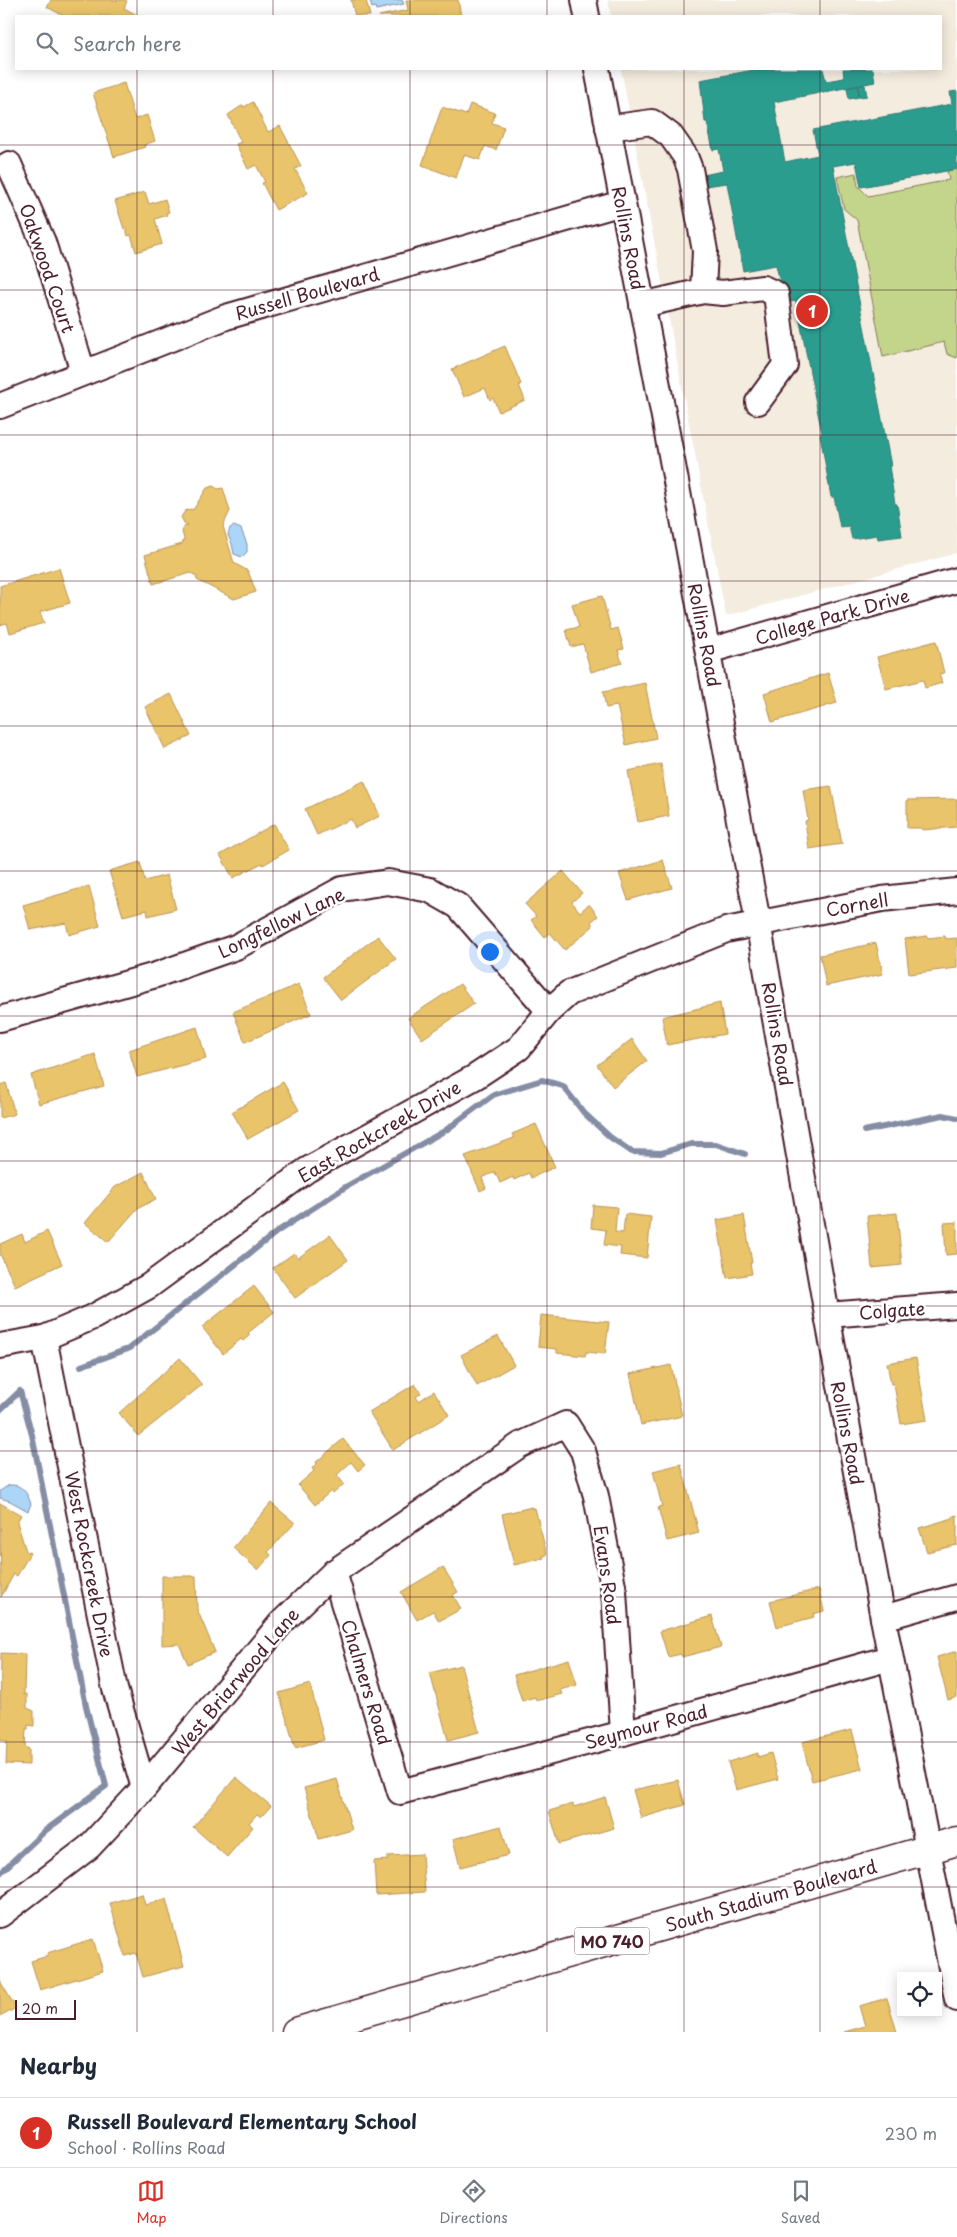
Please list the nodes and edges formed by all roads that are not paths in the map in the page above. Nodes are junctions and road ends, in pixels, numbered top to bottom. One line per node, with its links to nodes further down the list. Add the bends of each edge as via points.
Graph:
1 (584, 0): 2 (street)
2 (587, 15)
3 (597, 70): 4 (street, Rollins Road)
4 (608, 128): 6 (street, Rollins Road); 7 (street, via 652,122 672,136 685,156 705,251)
5 (9, 164): 9 (street, Oakwood Court, via 43,242)
6 (622, 203): 8 (street, Rollins Road); 9 (street, Russell Boulevard, via 226,317)
7 (704, 291): 8 (street); 10 (street, via 723,293 763,288 776,294 785,365)
8 (642, 305): 13 (street, Rollins Road)
9 (83, 372): 11 (street, Russell Boulevard)
10 (758, 402)
11 (0, 406)
12 (957, 580): 13 (street, College Park Drive)
13 (708, 651): 15 (street, Rollins Road)
14 (957, 891): 15 (street, Cornell, via 882,899)
15 (758, 922): 16 (street, East Rockcreek Drive, via 726,930 569,993); 19 (street, Rollins Road)
16 (549, 1011): 17 (street, Longfellow Lane, via 458,906 430,890 388,882 342,889 236,947 156,975); 20 (street, East Rockcreek Drive, via 519,1048 475,1077 307,1170 149,1286)
17 (0, 1020)
18 (957, 1305): 19 (street, Colgate)
19 (826, 1315): 25 (street, Rollins Road)
20 (44, 1338): 21 (street, East Rockcreek Drive); 28 (street, West Rockcreek Drive, via 115,1689)
21 (0, 1346)
22 (566, 1424): 23 (street, West Briarwood Lane, via 520,1445); 27 (street, Evans Road, via 583,1451 596,1496 614,1591)
23 (334, 1572): 28 (street, West Briarwood Lane, via 281,1623); 29 (street, Chalmers Road)
24 (957, 1597): 25 (street)
25 (883, 1618): 26 (street, Rollins Road)
26 (890, 1658): 27 (street, Seymour Road); 31 (street, Rollins Road)
27 (623, 1733): 29 (street, Seymour Road)
28 (144, 1788): 32 (street, West Briarwood Lane, via 89,1847)
29 (400, 1792)
30 (957, 1841): 31 (main road, South Stadium Boulevard / MO 740)
31 (929, 1849): 33 (street, Rollins Road); 34 (main road, South Stadium Boulevard / MO 740)
32 (0, 1915)
33 (956, 1986)
34 (296, 2032)

